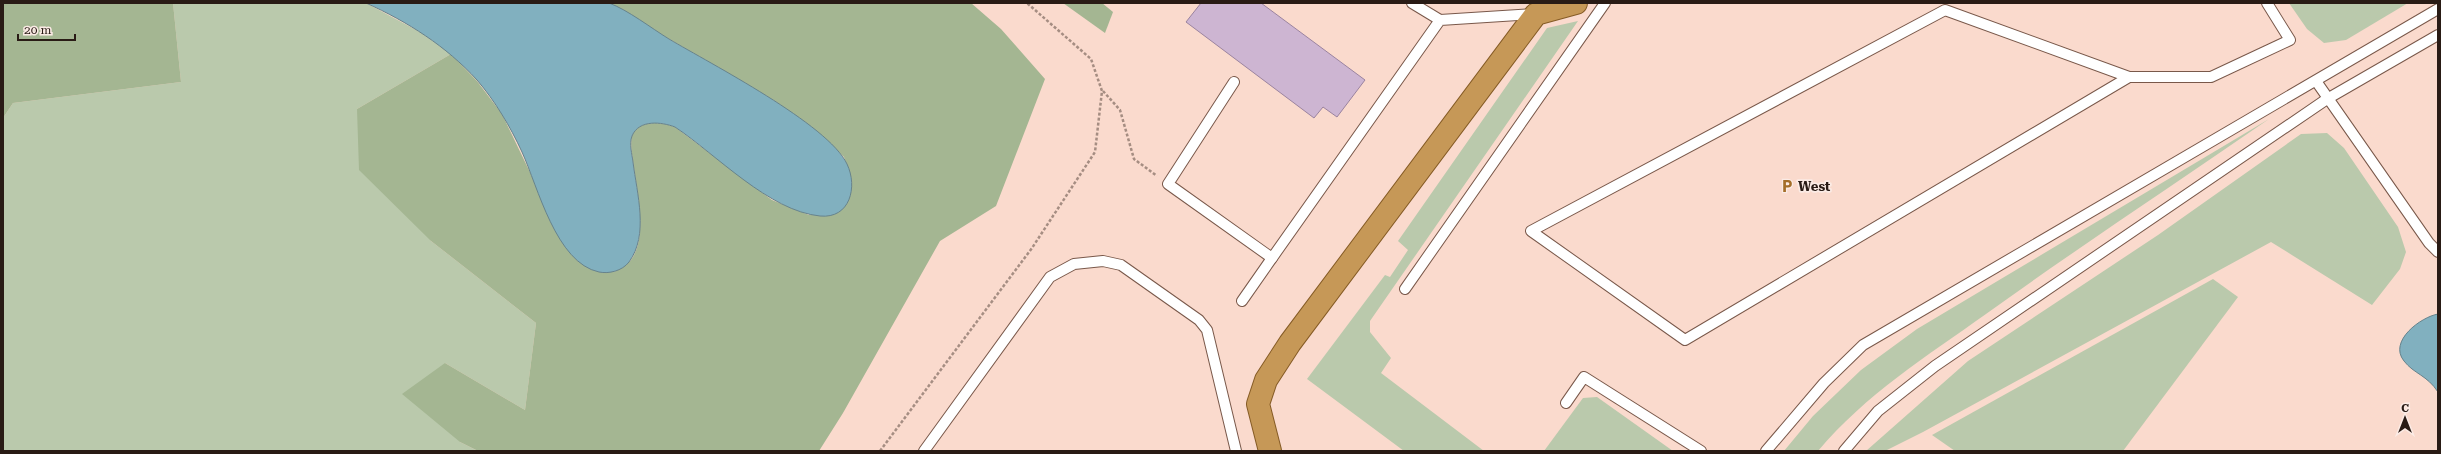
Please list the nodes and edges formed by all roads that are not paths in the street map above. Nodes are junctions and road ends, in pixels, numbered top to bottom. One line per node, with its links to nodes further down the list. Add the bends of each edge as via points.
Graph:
1 (1412, 3): 7 (lane)
2 (1576, 3): 6 (highway)
3 (1605, 3): 15 (lane)
4 (2267, 3): 9 (lane, via 2290,40 2211,77)
5 (2438, 9): 10 (lane)
6 (1536, 14): 7 (lane); 20 (highway, via 1290,344 1266,380 1258,404)
7 (1440, 20): 14 (lane)
8 (2438, 35): 12 (lane)
9 (2129, 77): 9 (lane, via 1685,340 1532,231 1945,10)
10 (2316, 81): 12 (lane); 22 (lane, via 1863,345 1824,383)
11 (1234, 82): 14 (lane, via 1168,184)
12 (2327, 99): 13 (lane, via 2428,243); 23 (lane, via 1935,366 1878,411)
13 (2438, 252)
14 (1272, 258): 16 (lane)
15 (1405, 288)
16 (1242, 301)
17 (1566, 403): 21 (lane, via 1584,377)
18 (924, 451): 19 (lane, via 1050,277 1074,264 1103,261 1121,265 1198,320 1206,330)
19 (1236, 451)
20 (1270, 451)
21 (1701, 451)
22 (1766, 451)
23 (1844, 451)

